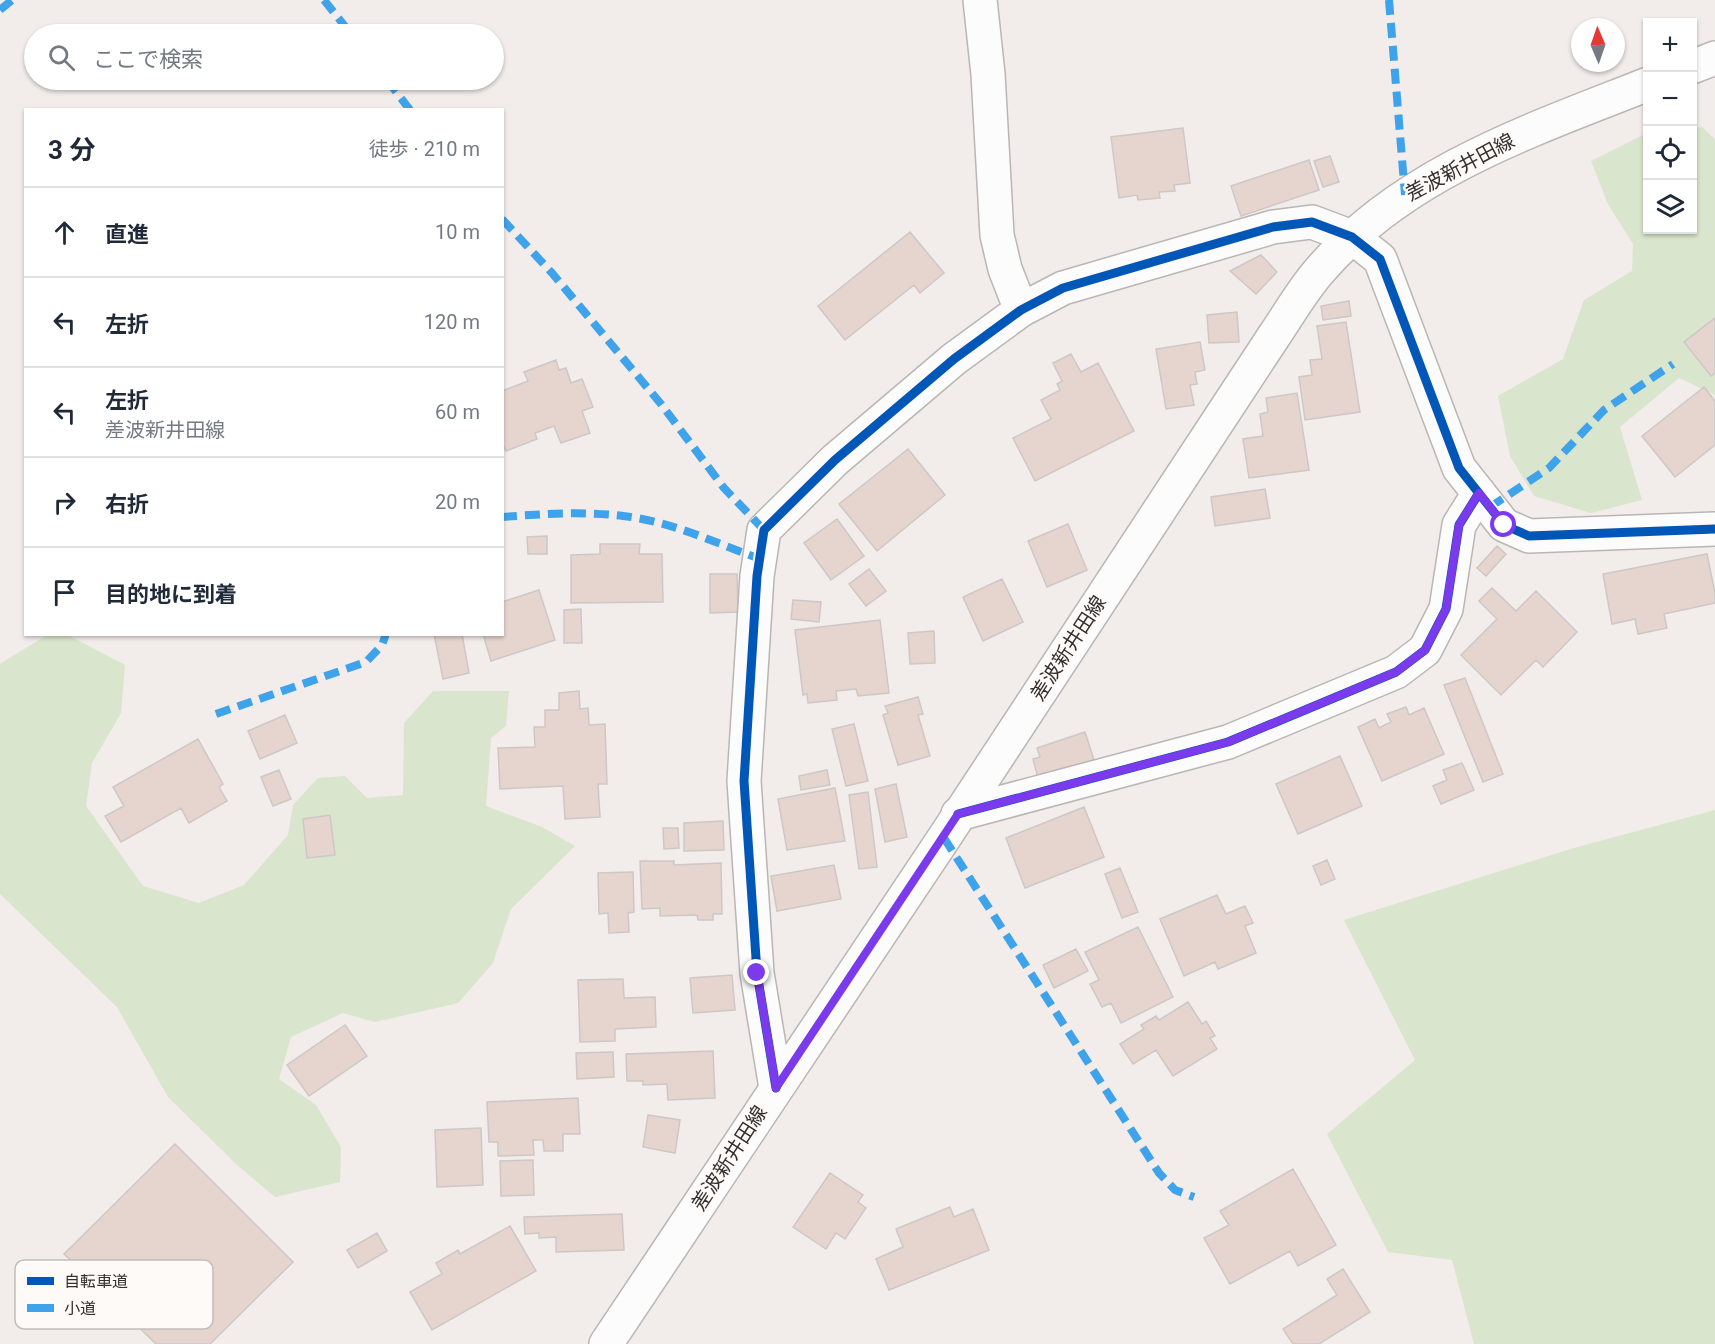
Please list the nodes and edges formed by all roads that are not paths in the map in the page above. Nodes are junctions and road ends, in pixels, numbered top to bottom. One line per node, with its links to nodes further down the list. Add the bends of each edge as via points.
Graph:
1 (980, 0): 6 (street, via 997,235 1005,269)
2 (1715, 58): 3 (street)
3 (1697, 65)
4 (1643, 86): 5 (street, 差波新井田線, via 1521,134 1449,170 1405,195)
5 (1352, 237): 6 (street, via 1312,222 1273,227 1063,288); 7 (street, via 1380,260 1459,468); 9 (street, 差波新井田線, via 1320,269 1274,336)
6 (1022, 310): 10 (street, via 954,359 835,460 764,530 757,576 744,782 757,973)
7 (1479, 493): 8 (street, via 1504,525 1529,536); 9 (street, via 1459,525 1446,609 1425,650 1396,672 1228,742)
8 (1715, 529)
9 (958, 814): 10 (street, 差波新井田線)
10 (776, 1088): 11 (street, 差波新井田線)
11 (606, 1344)

